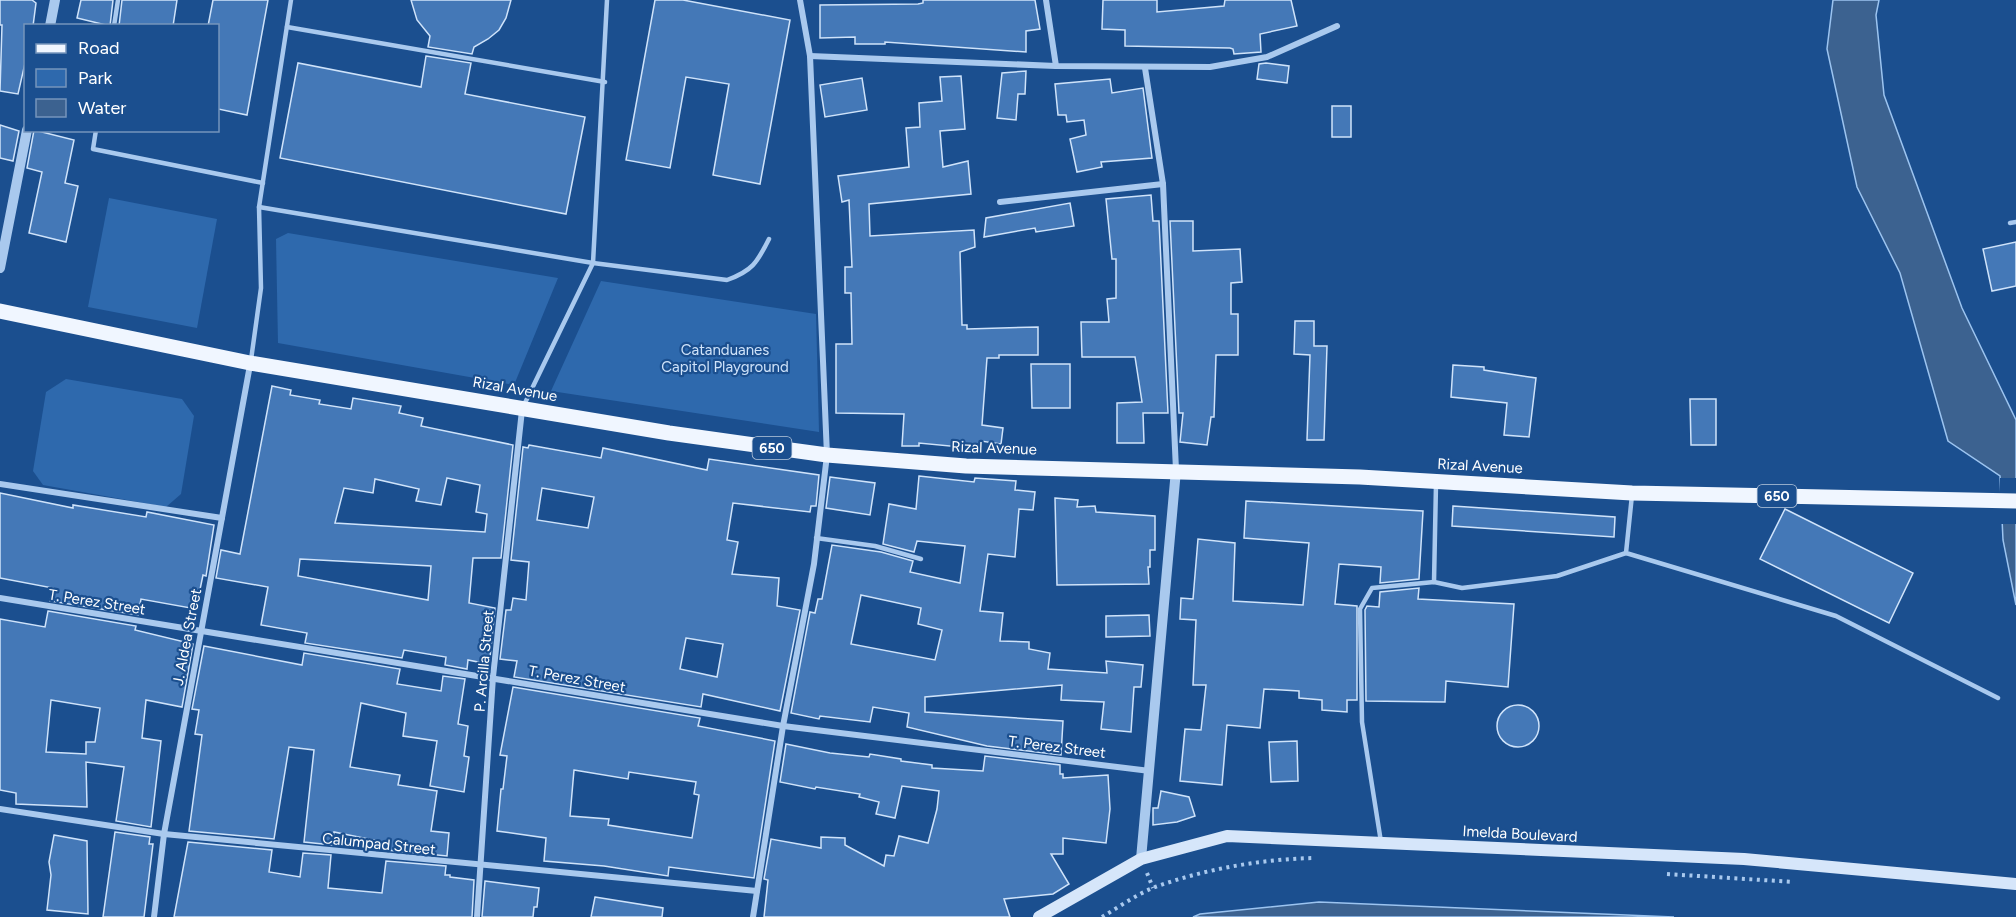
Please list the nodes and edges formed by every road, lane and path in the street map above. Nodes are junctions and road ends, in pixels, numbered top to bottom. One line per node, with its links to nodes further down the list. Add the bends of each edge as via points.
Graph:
1 (55, 0): 7 (street)
2 (118, 0): 8 (lane)
3 (291, 0): 10 (lane)
4 (607, 0): 14 (lane)
5 (800, 0): 11 (street)
6 (1046, 0): 12 (street)
7 (50, 24)
8 (114, 24)
9 (1337, 26): 13 (street, via 1267,57 1239,64)
10 (287, 27): 14 (lane); 17 (lane)
11 (810, 56): 12 (street); 27 (street)
12 (1056, 66): 13 (street)
13 (1145, 68): 18 (street)
14 (604, 82): 22 (lane)
15 (27, 132): 23 (street)
16 (96, 132): 17 (lane, via 93,149)
17 (263, 183): 20 (lane)
18 (1163, 184): 19 (street); 28 (street)
19 (1000, 202)
20 (259, 207): 22 (lane); 25 (lane, via 261,288)
21 (769, 240): 22 (lane, via 746,274 727,280)
22 (593, 263): 26 (lane)
23 (0, 268)
24 (0, 310): 25 (main road, Rizal Avenue / 650)
25 (250, 363): 26 (main road, Rizal Avenue / 650); 33 (street, J. Aldea Street)
26 (522, 409): 27 (main road, Rizal Avenue / 650); 40 (street, P. Arcilla Street)
27 (827, 455): 28 (main road, Rizal Avenue / 650, via 966,466); 34 (street)
28 (1176, 470): 29 (main road, Rizal Avenue / 650); 43 (street)
29 (1436, 482): 31 (main road, Rizal Avenue / 650); 37 (lane)
30 (0, 484): 33 (street)
31 (1632, 493): 32 (main road, Rizal Avenue / 650); 35 (lane)
32 (2016, 501)
33 (222, 518): 39 (street, J. Aldea Street)
34 (816, 538): 36 (lane, via 875,546); 42 (street)
35 (1626, 553): 37 (lane, via 1557,576 1462,588); 41 (lane, via 1836,616)
36 (921, 559)
37 (1434, 582): 46 (lane, via 1372,588 1360,609 1362,722)
38 (0, 598): 39 (street, T. Perez Street)
39 (200, 631): 40 (street, T. Perez Street); 45 (street, J. Aldea Street)
40 (493, 677): 42 (street, T. Perez Street); 49 (street, P. Arcilla Street)
41 (1998, 698)
42 (783, 726): 43 (street, T. Perez Street); 53 (street)
43 (1151, 771): 48 (street)
44 (0, 809): 45 (street, Calumpad Street)
45 (164, 834): 49 (street, Calumpad Street); 54 (street, J. Aldea Street)
46 (1381, 842): 48 (main road, Imelda Boulevard, via 1227,836); 52 (main road, Imelda Boulevard, via 1744,859)
47 (1317, 858): 58 (path, via 1233,866 1185,879 1153,888)
48 (1141, 859): 57 (main road, Imelda Boulevard)
49 (481, 866): 53 (street, Calumpad Street); 55 (street, P. Arcilla Street)
50 (1658, 873): 51 (path)
51 (1800, 882)
52 (2016, 884)
53 (757, 891): 56 (street)
54 (154, 917)
55 (477, 917)
56 (753, 917)
57 (1039, 917)
58 (1102, 917)

